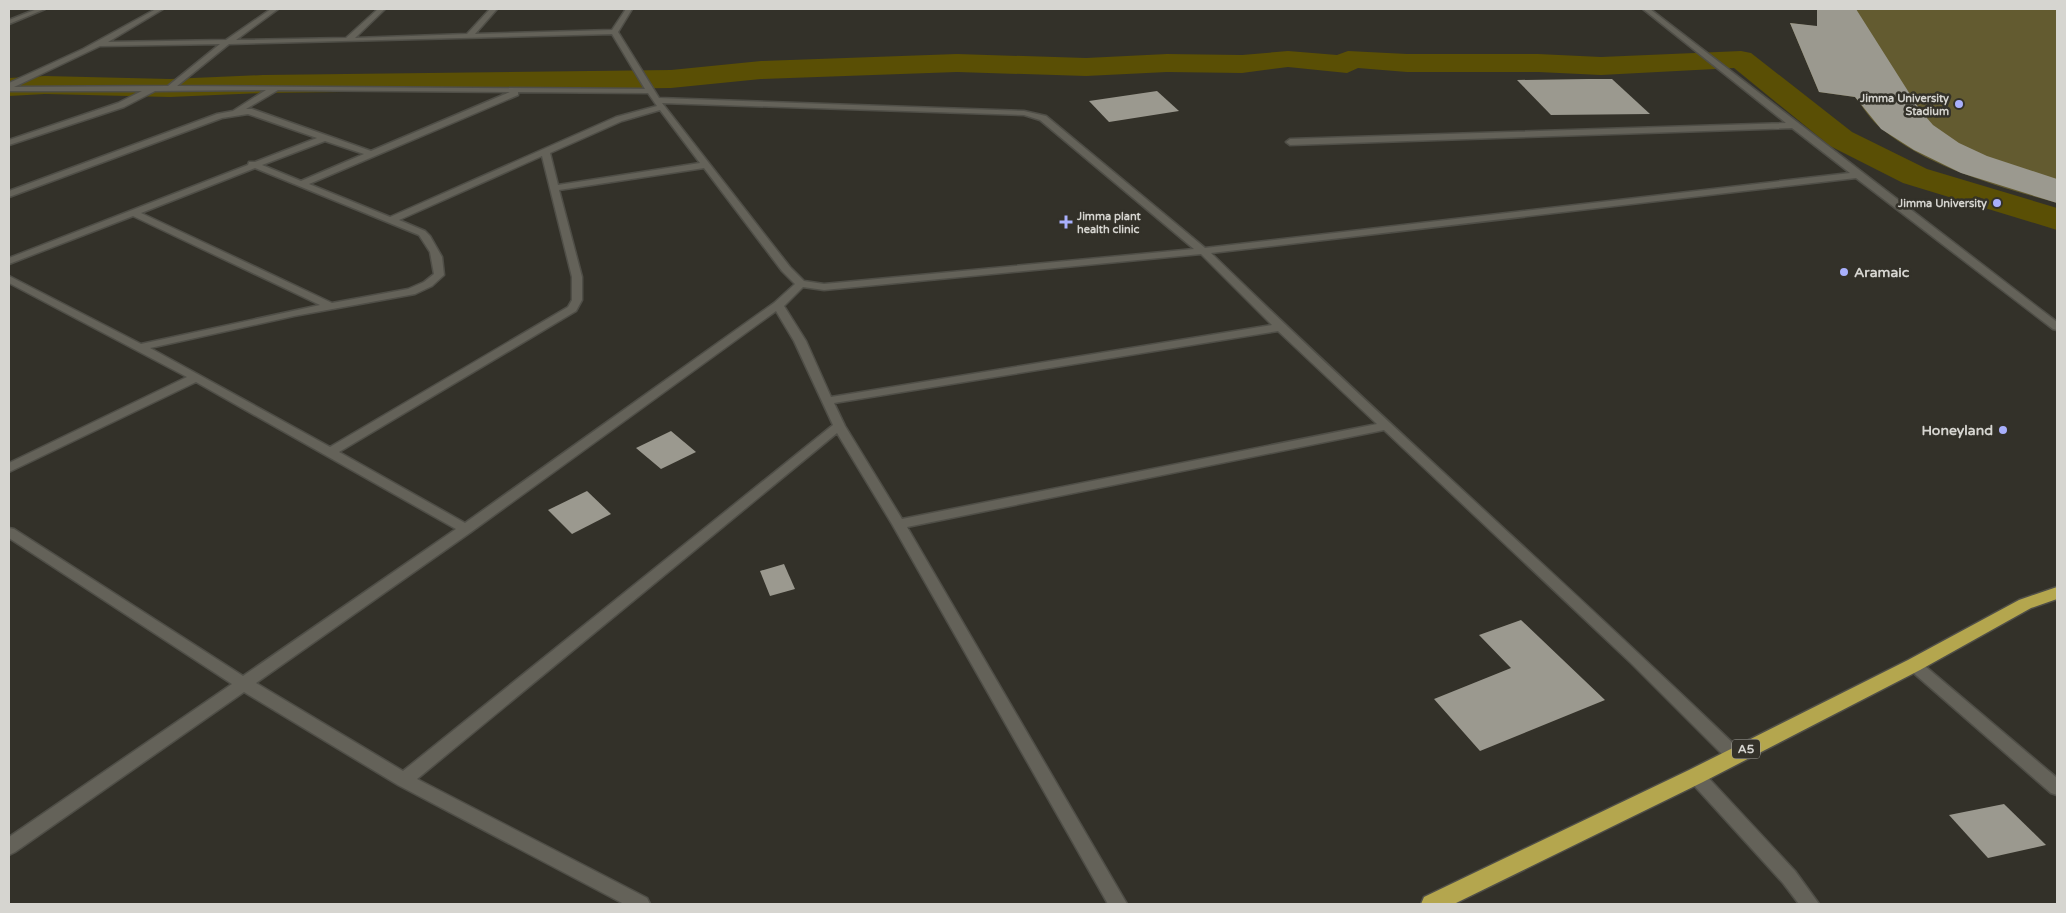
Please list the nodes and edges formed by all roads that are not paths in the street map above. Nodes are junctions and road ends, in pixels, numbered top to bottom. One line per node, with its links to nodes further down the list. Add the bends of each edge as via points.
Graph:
1 (40, 9): 8 (street); 9 (street)
2 (160, 9): 14 (street)
3 (274, 9): 13 (street)
4 (382, 9): 12 (street)
5 (494, 9): 11 (street)
6 (629, 9): 10 (street)
7 (1646, 9): 23 (street)
8 (19, 10)
9 (9, 22)
10 (614, 32): 11 (street); 15 (street)
11 (468, 37): 12 (street)
12 (348, 40): 13 (street)
13 (226, 43): 14 (street); 18 (street)
14 (101, 44): 16 (street)
15 (648, 87): 20 (street); 21 (street)
16 (9, 88): 17 (street)
17 (155, 88): 18 (street); 26 (street, via 121,105)
18 (170, 88): 19 (street)
19 (277, 88): 20 (street); 22 (street)
20 (521, 90): 28 (street)
21 (659, 103): 27 (street); 30 (street); 37 (street, via 1034,115 1044,118)
22 (237, 112): 24 (street, via 261,114); 34 (street)
23 (1793, 125): 25 (street); 31 (street)
24 (324, 138): 28 (street); 29 (street)
25 (1290, 142)
26 (9, 143)
27 (545, 151): 33 (street); 36 (street)
28 (371, 154): 32 (street)
29 (252, 164): 32 (street); 35 (street)
30 (705, 165): 33 (street); 40 (street, via 786,270)
31 (1858, 175): 37 (street); 44 (street)
32 (301, 184): 36 (street)
33 (554, 188): 50 (street, via 577,276 577,300 572,308)
34 (9, 194)
35 (132, 212): 38 (street); 42 (street)
36 (392, 220): 42 (street, via 422,233 433,245 440,263 439,275 410,292)
37 (1204, 251): 40 (street, via 824,287); 43 (street)
38 (9, 261)
39 (9, 279): 45 (street)
40 (801, 284): 41 (street)
41 (778, 305): 47 (street, via 800,341); 53 (street)
42 (332, 307): 45 (street)
43 (1280, 327): 47 (street); 49 (street)
44 (2057, 327)
45 (140, 347): 46 (street)
46 (196, 377): 50 (street); 51 (street)
47 (826, 401): 48 (street)
48 (839, 426): 52 (street); 60 (street)
49 (1387, 426): 52 (street); 58 (street)
50 (332, 452): 53 (street)
51 (9, 468)
52 (899, 524): 64 (street)
53 (466, 529): 57 (street)
54 (9, 532): 57 (street)
55 (2057, 593): 56 (highway, A5, via 2025,604)
56 (1914, 665): 58 (highway, A5); 61 (street)
57 (244, 684): 60 (street); 62 (street)
58 (1734, 755): 59 (highway, A5)
59 (1696, 776): 65 (highway, A5); 66 (street)
60 (404, 780): 63 (street)
61 (2057, 788)
62 (9, 847)
63 (641, 904)
64 (1118, 904)
65 (1432, 904)
66 (1810, 904)

